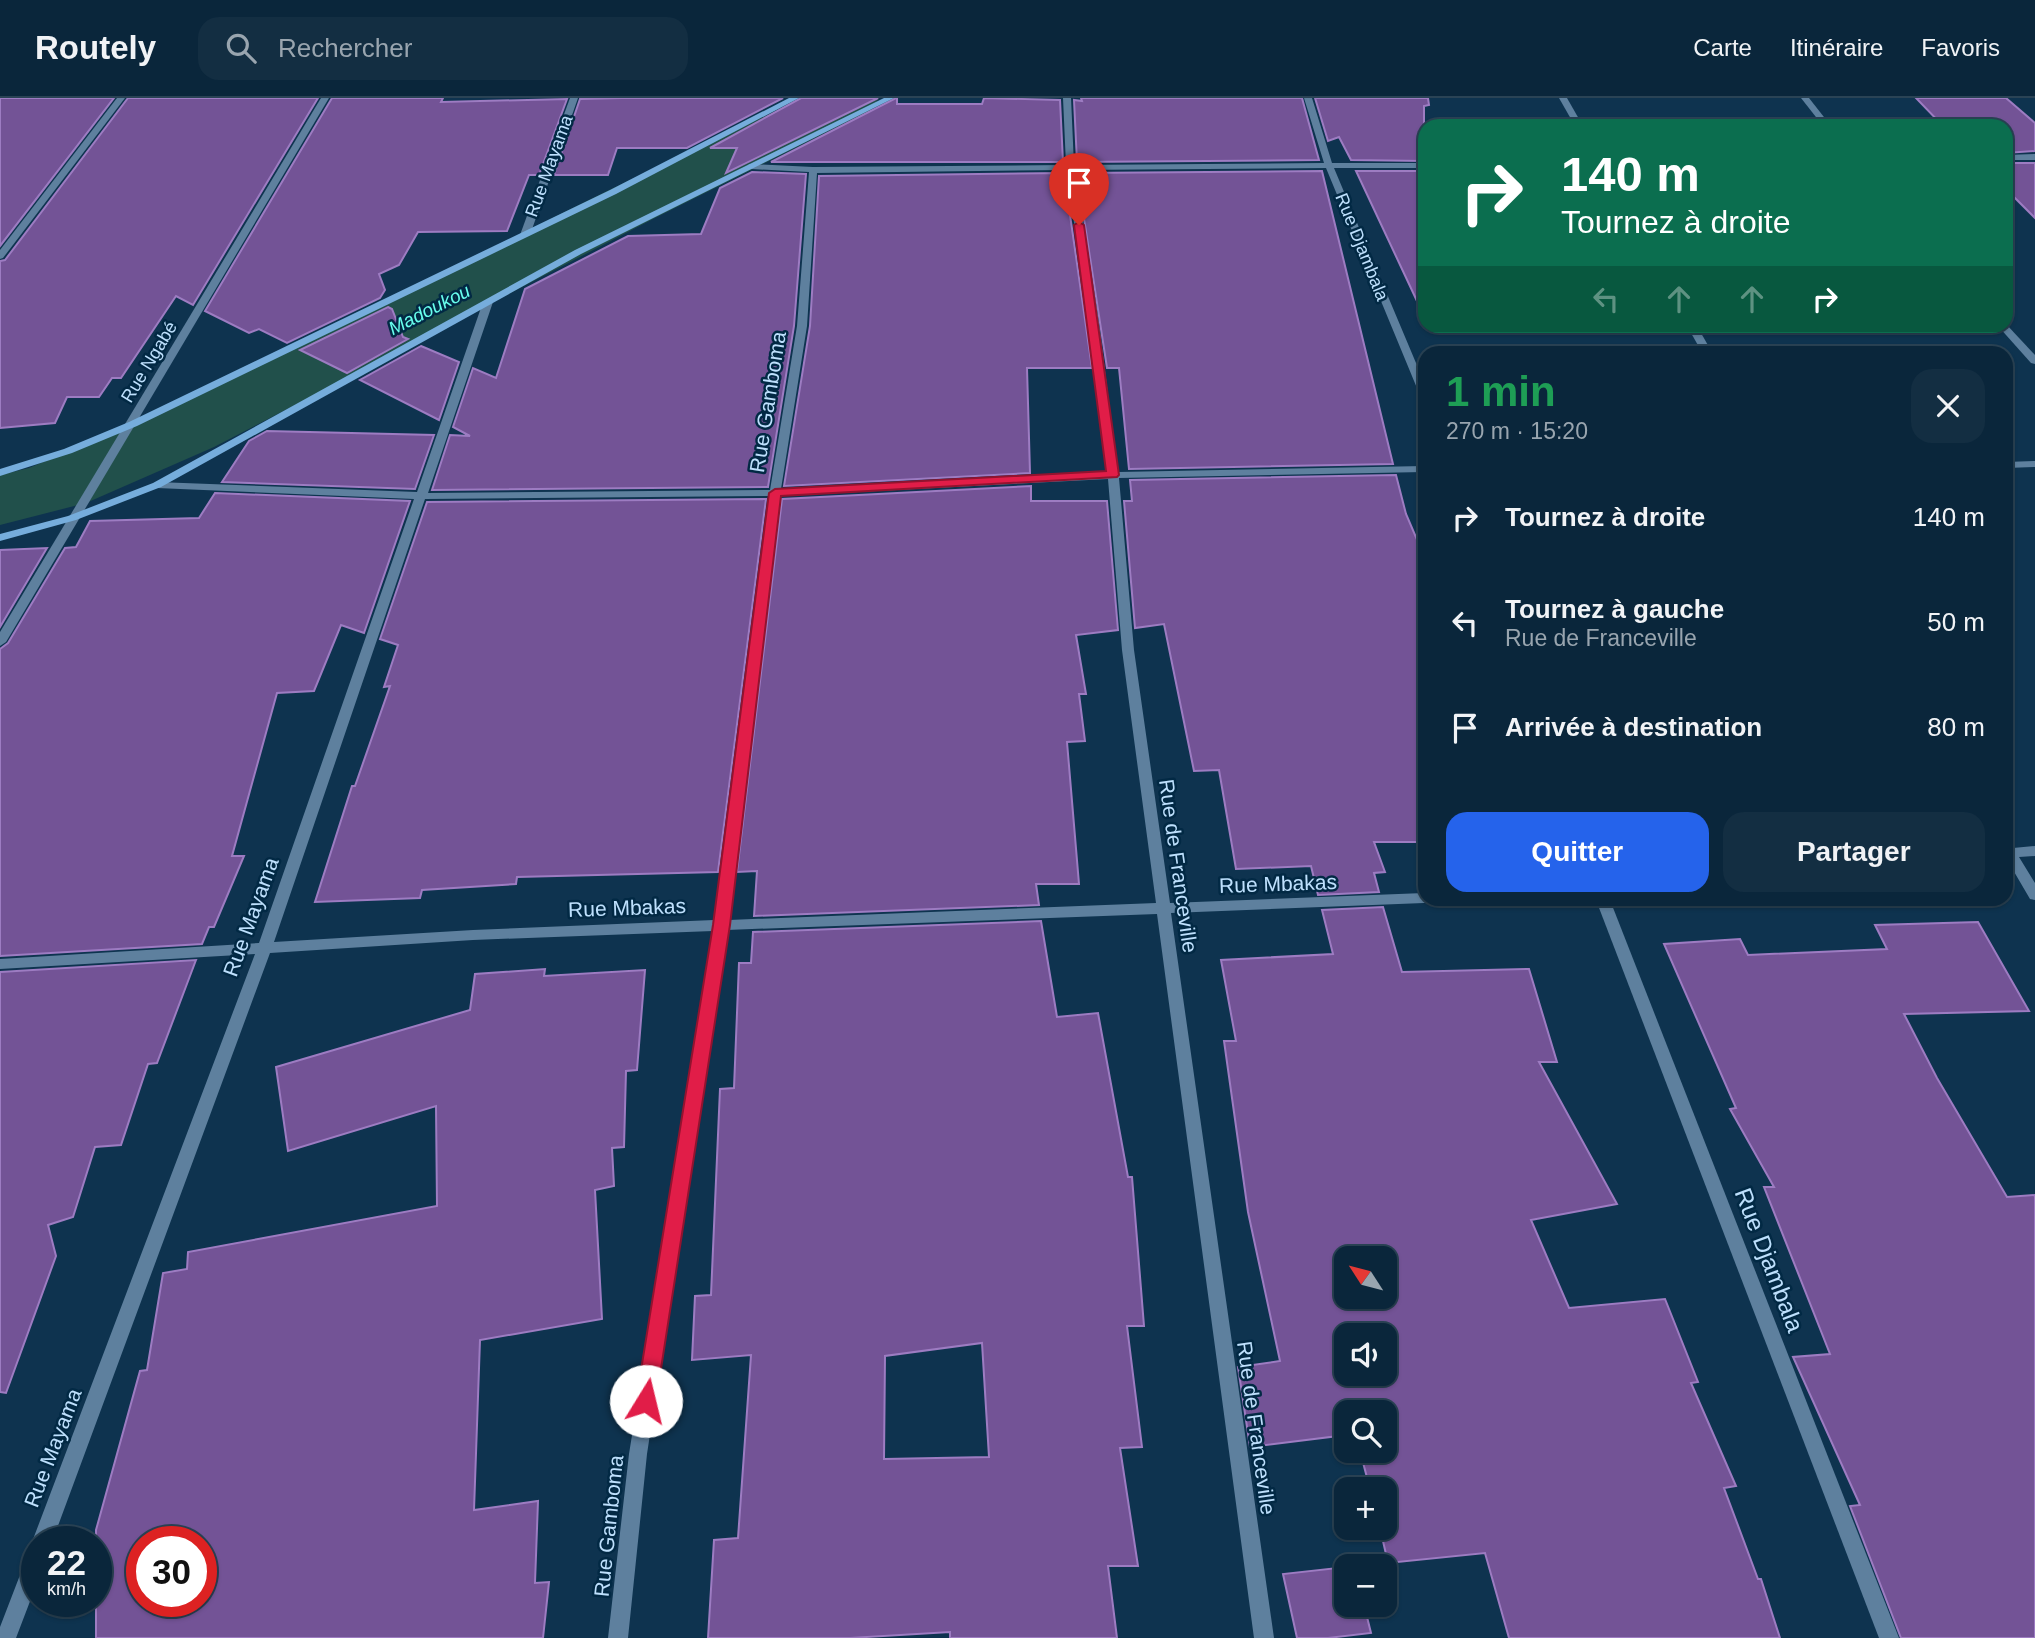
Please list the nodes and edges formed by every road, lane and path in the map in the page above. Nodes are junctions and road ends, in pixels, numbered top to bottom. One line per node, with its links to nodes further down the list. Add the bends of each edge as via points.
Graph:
1 (121, 98): 20 (street)
2 (326, 98): 25 (street, Rue Ngabé)
3 (574, 98): 19 (street, Rue Mayama)
4 (795, 98): 19 (main road)
5 (890, 98): 15 (main road)
6 (1067, 98): 18 (street, Rue de Franceville)
7 (1308, 98): 16 (street, Rue Djambala)
8 (1563, 98): 10 (street)
9 (1805, 98): 11 (street)
10 (1575, 119)
11 (1822, 119)
12 (2035, 157): 13 (street)
13 (2013, 158)
14 (1418, 165): 16 (street)
15 (752, 166): 17 (street); 21 (main road, via 657,211)
16 (1329, 166): 18 (street); 24 (street, Rue Djambala)
17 (813, 170): 18 (street); 32 (street, Rue Gamboma, via 802,326)
18 (1070, 170): 30 (street, Rue de Franceville)
19 (525, 235): 25 (main road)
20 (0, 256)
21 (488, 302): 31 (main road); 33 (street, Rue Mayama)
22 (2009, 333): 23 (street)
23 (2035, 361)
24 (1418, 379)
25 (133, 424): 29 (main road); 34 (street, Rue Ngabé)
26 (2035, 464): 27 (street)
27 (2013, 465)
28 (1418, 469): 30 (street)
29 (0, 473)
30 (1113, 475): 32 (street); 43 (street, Rue de Franceville, via 1128,650)
31 (157, 485): 33 (street); 34 (main road)
32 (775, 493): 33 (street); 44 (street, Rue Gamboma)
33 (422, 496): 45 (street, Rue Mayama)
34 (72, 518): 35 (main road); 36 (street, Rue Ngabé)
35 (0, 538)
36 (0, 642)
37 (2013, 851): 38 (street)
38 (2035, 851)
39 (2013, 860): 40 (street)
40 (2035, 895)
41 (1418, 898): 43 (street, Rue Mbakas)
42 (1605, 906): 52 (street, Rue Djambala)
43 (1163, 909): 44 (street, Rue Mbakas); 51 (street, Rue de Franceville)
44 (721, 925): 45 (street, Rue Mbakas); 50 (street, Rue Gamboma, via 638,1454)
45 (264, 949): 46 (street, Rue Mbakas); 47 (street, Rue Mayama)
46 (0, 964)
47 (48, 1526)
48 (21, 1598): 49 (street)
49 (6, 1638)
50 (618, 1638)
51 (1264, 1638)
52 (1889, 1638)

